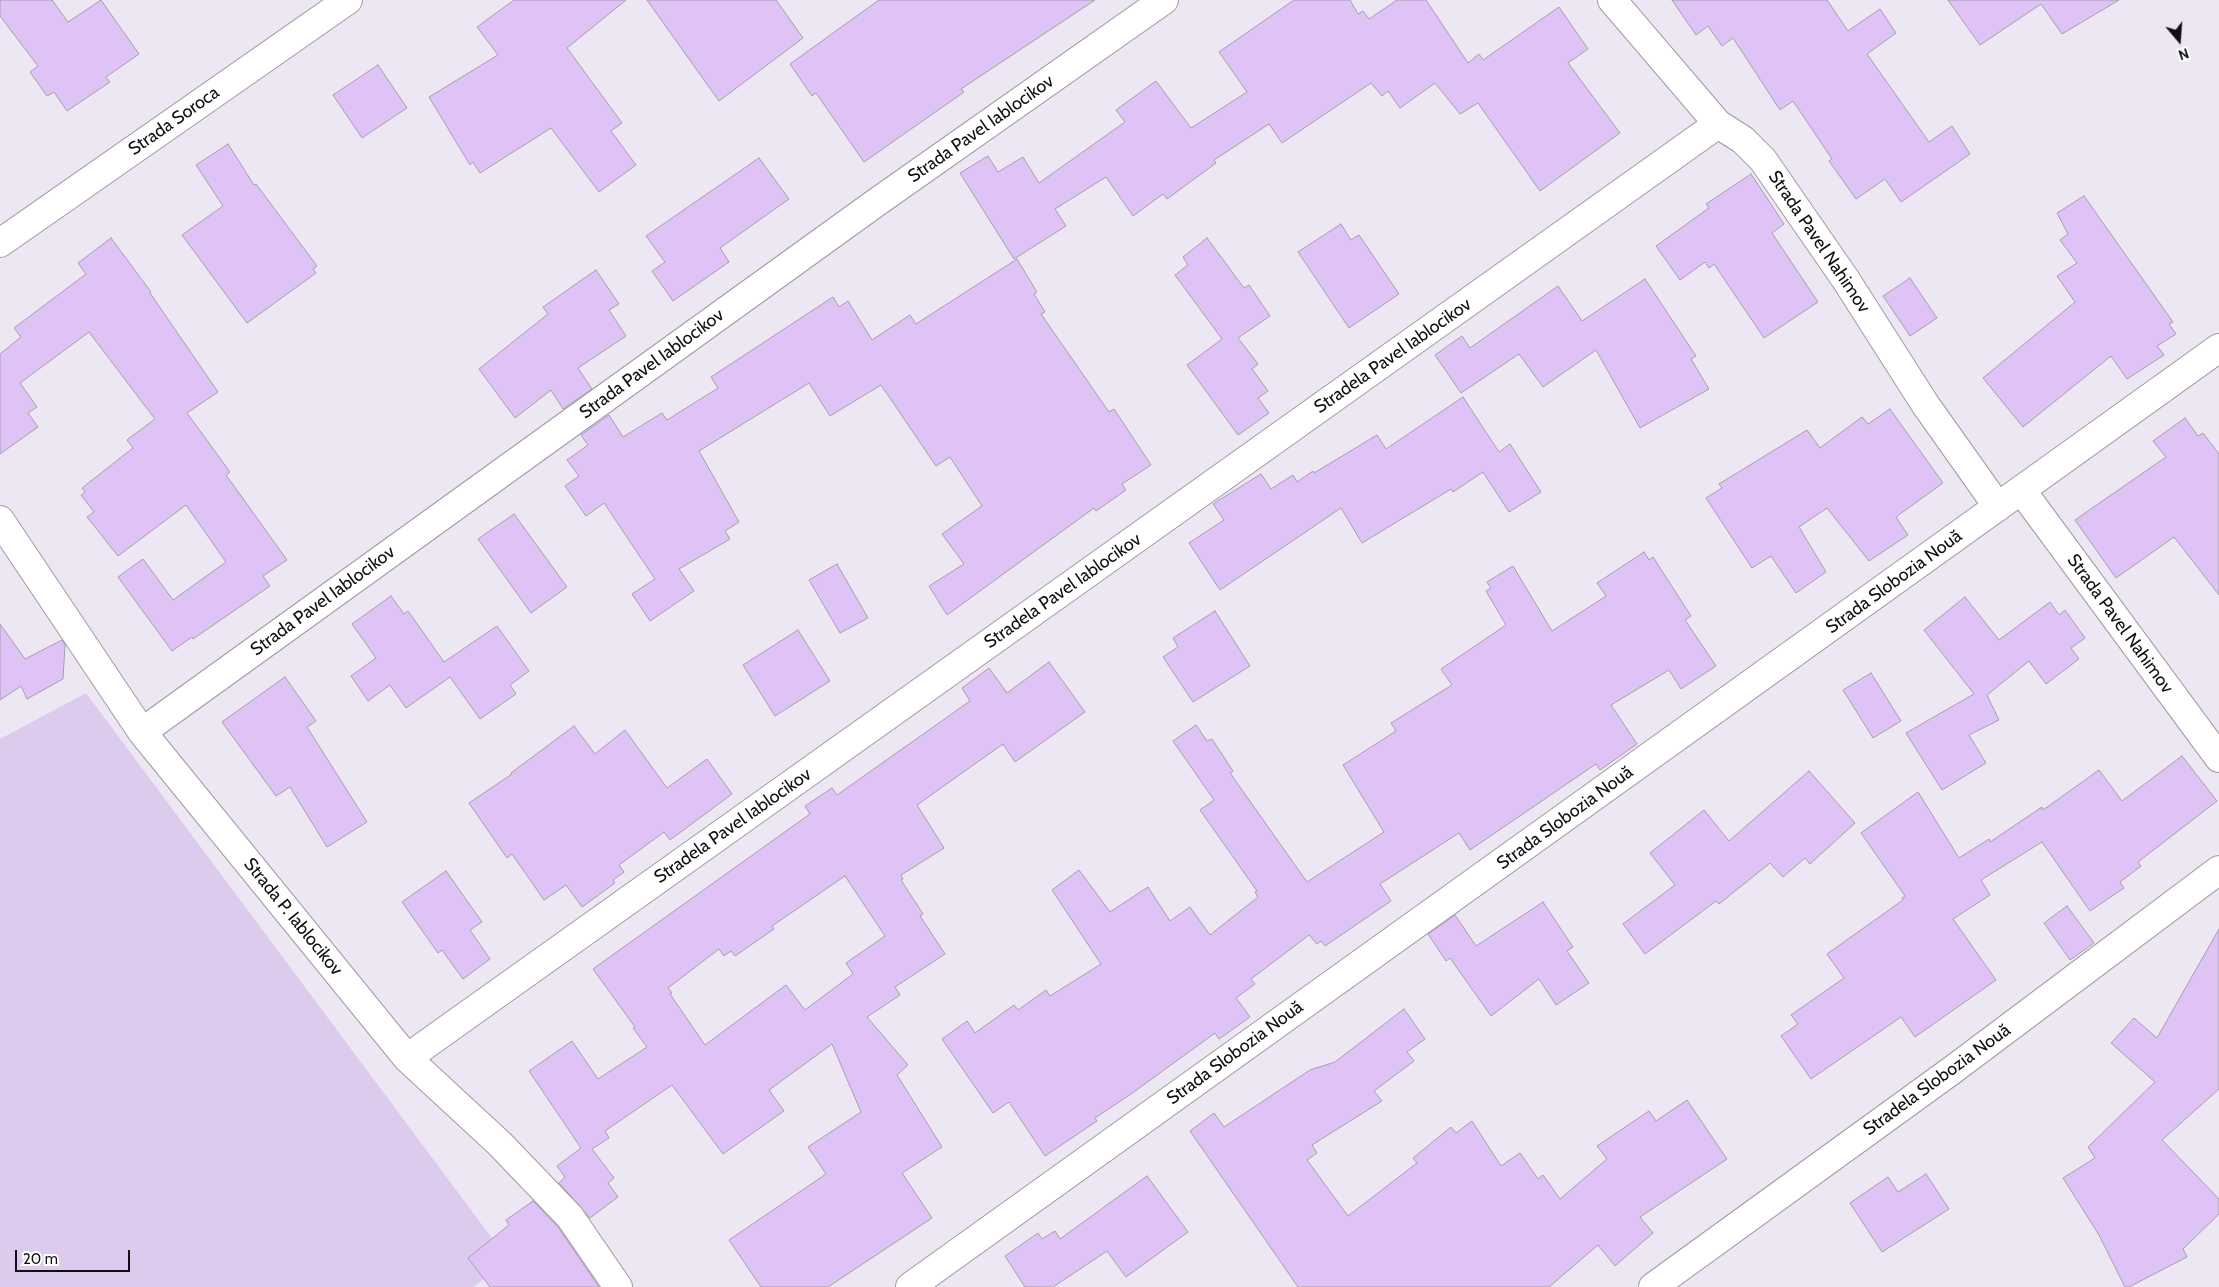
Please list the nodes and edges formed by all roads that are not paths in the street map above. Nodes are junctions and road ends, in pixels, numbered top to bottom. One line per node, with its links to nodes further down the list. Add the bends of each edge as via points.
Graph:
1 (348, 0): 5 (street, Strada Soroca)
2 (1164, 0): 10 (street, Strada Pavel Iablocikov, via 877,202)
3 (1612, 0): 4 (street, Strada Pavel Nahimov)
4 (1718, 124): 8 (street, Strada Pavel Nahimov, via 1743,140 1763,160 1846,280 1925,404); 13 (street, Stradela Pavel Iablocikov)
5 (0, 243)
6 (2219, 348): 7 (street, Strada Slobozia Nouă)
7 (2022, 491): 8 (street, Strada Slobozia Nouă); 11 (street, Strada Pavel Nahimov)
8 (1998, 507): 15 (street, Strada Slobozia Nouă)
9 (0, 520): 10 (street, Strada P. Iablocikov)
10 (142, 732): 13 (street, Strada P. Iablocikov)
11 (2219, 758)
12 (2219, 870): 16 (street, Stradela Slobozia Nouă, via 1951,1071)
13 (407, 1058): 14 (street, Strada P. Iablocikov, via 500,1144 570,1217)
14 (618, 1287)
15 (910, 1287)
16 (1653, 1287)

